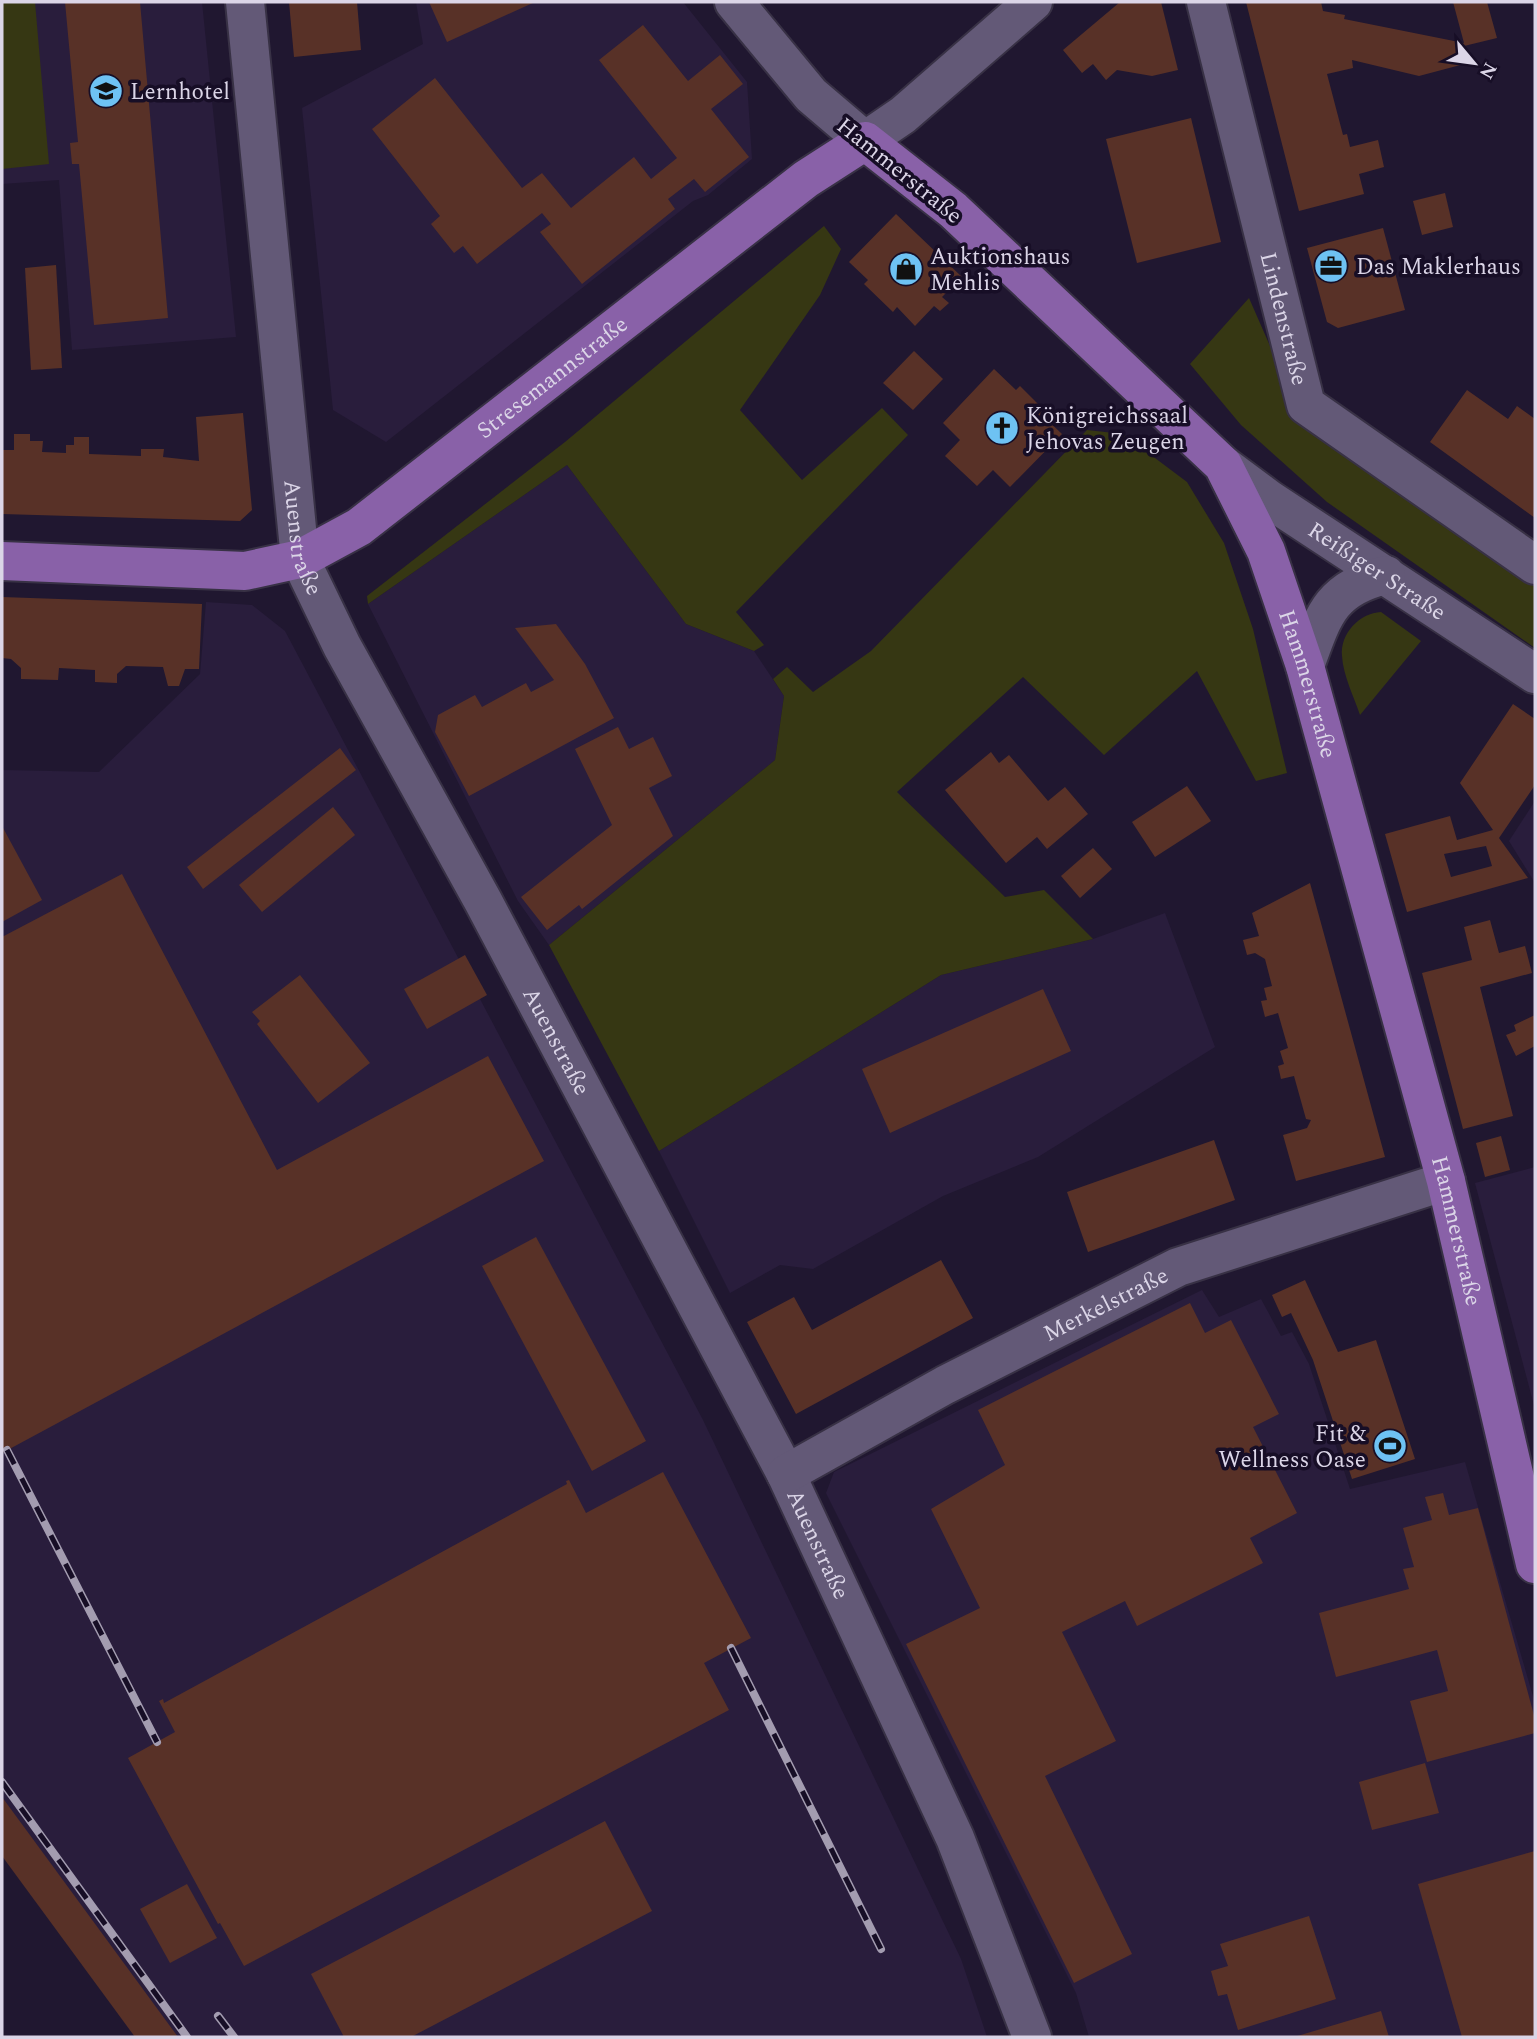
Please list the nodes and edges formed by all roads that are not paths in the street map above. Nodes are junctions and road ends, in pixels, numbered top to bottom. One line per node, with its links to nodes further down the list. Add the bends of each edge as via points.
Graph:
1 (245, 2): 7 (street, Auenstraße)
2 (734, 2): 5 (street, Hammerstraße, via 811,95)
3 (1033, 2): 5 (street, Stresemannstraße, via 903,115)
4 (1206, 2): 9 (street, Lindenstraße, via 1306,405)
5 (865, 141): 6 (main road, Hammerstraße, via 953,210); 7 (main road, Stresemannstraße, via 806,179 359,527)
6 (1223, 465): 10 (street, Reißiger Straße); 11 (main road, Hammerstraße, via 1266,551)
7 (300, 559): 8 (main road, Stresemannstraße, via 245,571); 14 (street, Auenstraße, via 342,646 483,901)
8 (2, 561)
9 (1535, 565)
10 (1386, 575): 11 (street, via 1353,584 1340,594 1319,626); 12 (street, Reißiger Straße)
11 (1305, 666): 13 (main road, Hammerstraße)
12 (1535, 674)
13 (1446, 1181): 14 (street, Merkelstraße, via 1178,1267 945,1385); 15 (main road, Hammerstraße)
14 (786, 1474): 16 (street, Auenstraße, via 955,1839)
15 (1535, 1564)
16 (1032, 2037)

